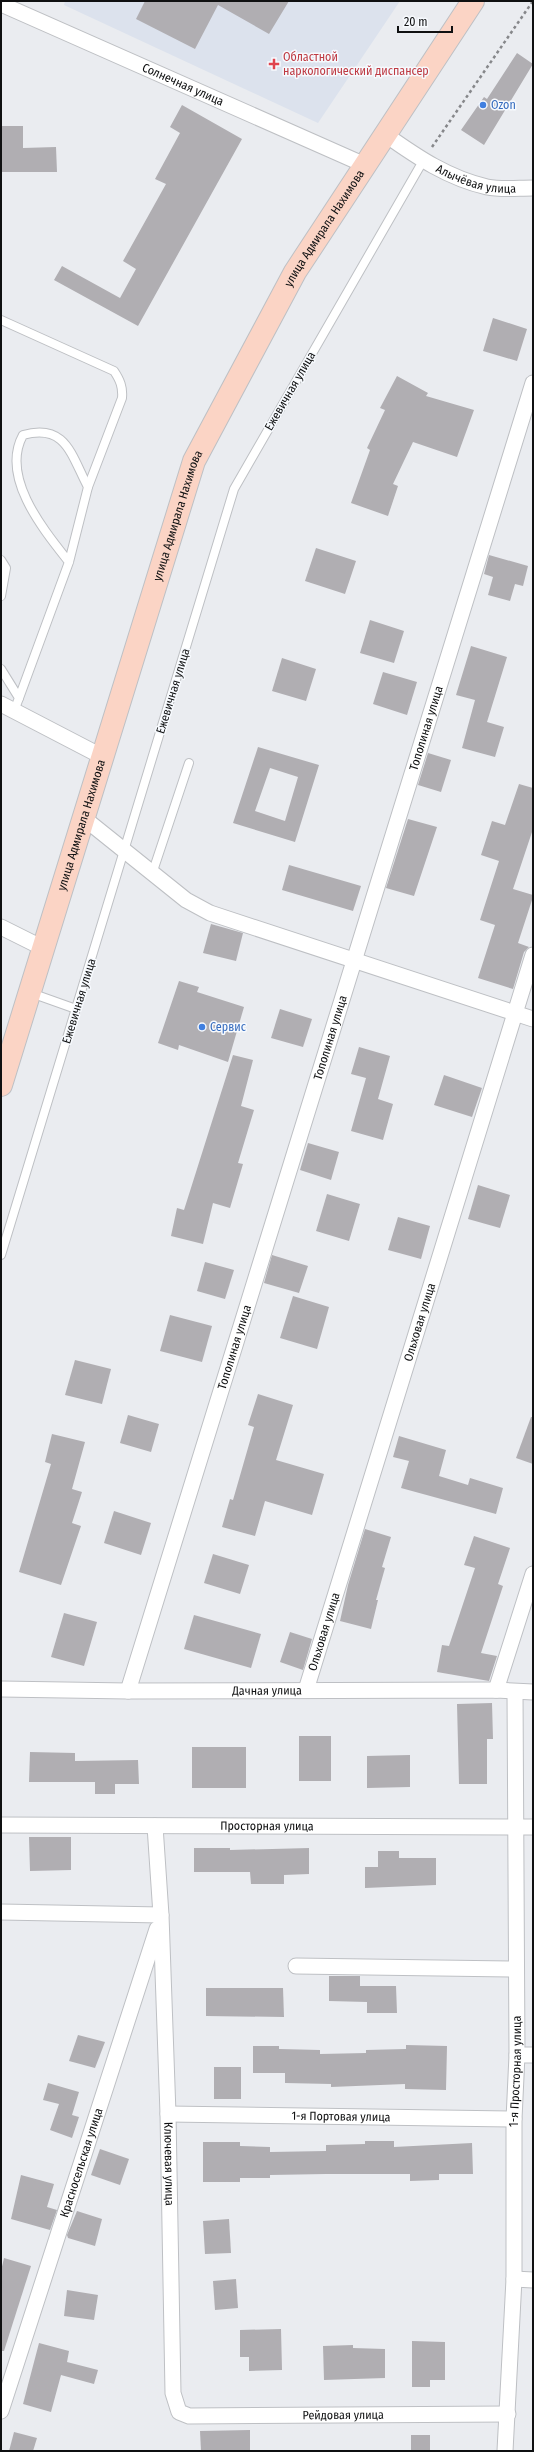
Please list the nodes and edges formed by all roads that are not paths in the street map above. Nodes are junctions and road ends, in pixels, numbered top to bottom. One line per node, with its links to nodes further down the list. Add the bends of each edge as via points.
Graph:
1 (474, 1): 3 (main road, улица Адмирала Нахимова)
2 (1, 4): 5 (street, Солнечная улица)
3 (386, 135): 4 (street, Алычёвая улица); 5 (main road, улица Адмирала Нахимова)
4 (423, 161): 6 (street, Алычёвая улица, via 454,176 488,187); 18 (lane, Ежевичная улица, via 234,489)
5 (365, 165): 15 (main road, улица Адмирала Нахимова, via 295,272 194,461)
6 (533, 188)
7 (1, 320): 9 (lane, via 114,371 119,377 122,398)
8 (533, 383): 23 (street, Тополиная улица)
9 (88, 487): 11 (lane); 11 (lane, via 65,444 53,433 39,430 23,435 14,453 14,475 31,514)
10 (1, 560): 12 (lane, via 6,568)
11 (69, 562): 14 (lane)
12 (1, 596)
13 (1, 669): 14 (lane)
14 (12, 704): 15 (street)
15 (103, 757): 17 (main road, улица Адмирала Нахимова)
16 (189, 763): 19 (lane)
17 (84, 819): 18 (street); 21 (main road, улица Адмирала Нахимова)
18 (124, 852): 19 (street); 25 (lane, Ежевичная улица)
19 (152, 874): 23 (street, via 186,900 210,913)
20 (1, 927): 21 (street)
21 (45, 949): 24 (main road, улица Адмирала Нахимова)
22 (533, 955): 26 (street, Ольховая улица)
23 (353, 959): 26 (street); 34 (street, Тополиная улица)
24 (31, 993): 25 (lane); 28 (main road, улица Адмирала Нахимова)
25 (76, 1009): 29 (lane, Ежевичная улица)
26 (515, 1013): 27 (street); 32 (street, Ольховая улица)
27 (533, 1018)
28 (1, 1085)
29 (1, 1254)
30 (533, 1574): 33 (street)
31 (1, 1689): 34 (street, Дачная улица)
32 (306, 1690): 33 (street, Дачная улица); 34 (street, Дачная улица)
33 (496, 1690): 35 (street, Дачная улица)
34 (128, 1691)
35 (515, 1692): 36 (street, Дачная улица); 40 (street, 1-я Просторная улица)
36 (533, 1692)
37 (1, 1825): 38 (street, Просторная улица)
38 (155, 1826): 40 (street, Просторная улица); 42 (street, Ключевая улица)
39 (533, 1827): 40 (street, Просторная улица)
40 (515, 1828): 44 (street, 1-я Просторная улица)
41 (1, 1912): 42 (street)
42 (161, 1915): 47 (street, Ключевая улица); 51 (street, Красносельская улица)
43 (296, 1966): 44 (street)
44 (516, 1969): 45 (street, 1-я Просторная улица)
45 (517, 2055): 46 (street); 48 (street, 1-я Просторная улица)
46 (533, 2055)
47 (168, 2114): 48 (street, 1-я Портовая улица); 52 (street, Ключевая улица, via 173,2394)
48 (514, 2119): 49 (street, 1-я Просторная улица)
49 (514, 2280): 50 (street); 53 (street, 1-я Просторная улица)
50 (533, 2280)
51 (1, 2411)
52 (179, 2412): 53 (street, Рейдовая улица, via 189,2416)
53 (508, 2414): 54 (street, 1-я Просторная улица)
54 (505, 2451)

